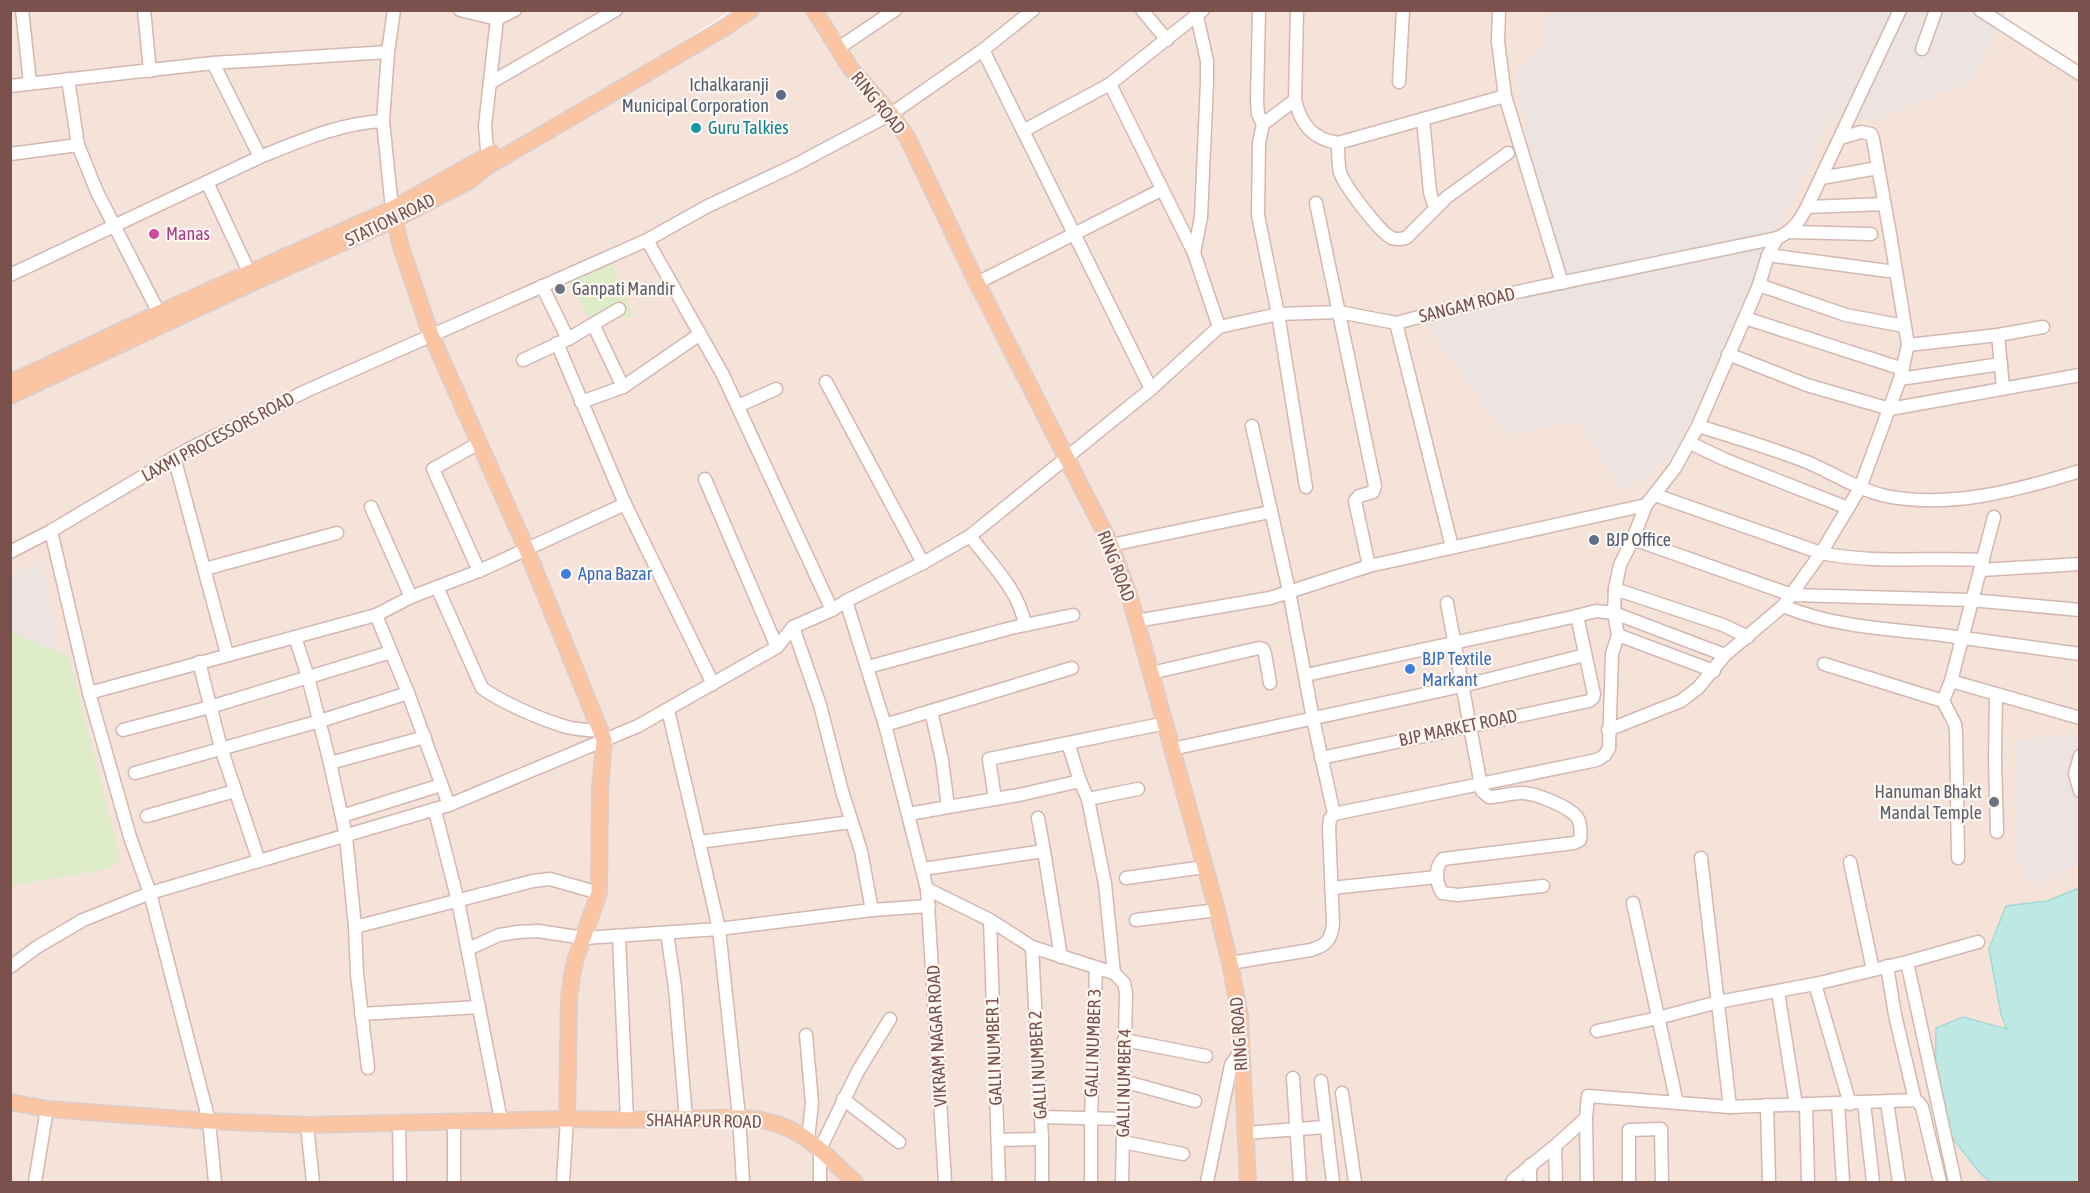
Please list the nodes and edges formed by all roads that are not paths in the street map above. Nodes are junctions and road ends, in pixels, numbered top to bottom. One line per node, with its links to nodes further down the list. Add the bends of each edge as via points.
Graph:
1 (22, 10): 32 (street)
2 (144, 10): 28 (street)
3 (394, 10): 26 (street)
4 (460, 10): 21 (street)
5 (515, 10): 21 (street)
6 (616, 10): 33 (street)
7 (732, 10): 49 (main road, STATION ROAD)
8 (751, 10): 49 (main road, STATION ROAD)
9 (814, 10): 23 (main road, RING ROAD)
10 (895, 10): 23 (street)
11 (1033, 10): 25 (street, LAXMI PROCESSORS ROAD)
12 (1142, 10): 22 (street)
13 (1259, 10): 41 (street, via 1257,101)
14 (1297, 10): 37 (street)
15 (1403, 10): 31 (street)
16 (1499, 10): 36 (street, via 1498,42)
17 (1900, 10): 43 (street)
18 (1936, 10): 24 (street)
19 (1200, 13): 22 (street); 65 (street, via 1207,82 1201,218)
20 (1988, 13): 29 (street)
21 (498, 15): 33 (street)
22 (1167, 39): 34 (street)
23 (837, 49): 38 (main road, RING ROAD)
24 (1922, 49)
25 (983, 50): 38 (street, LAXMI PROCESSORS ROAD); 42 (street)
26 (388, 52): 27 (street); 40 (street)
27 (213, 63): 28 (street); 48 (street)
28 (150, 71): 30 (street)
29 (2079, 74)
30 (68, 79): 32 (street); 45 (street)
31 (1399, 82)
32 (30, 83): 35 (street)
33 (490, 83): 49 (street, via 485,126)
34 (1110, 84): 42 (street); 53 (street)
35 (10, 86)
36 (1505, 96): 39 (street); 71 (street)
37 (1295, 100): 41 (street); 44 (street, via 1299,118 1313,133)
38 (891, 114): 64 (street, LAXMI PROCESSORS ROAD); 70 (main road, RING ROAD, via 907,137)
39 (1423, 119): 44 (street); 56 (street, via 1430,192)
40 (383, 121): 48 (street, via 328,131); 58 (street)
41 (1263, 124): 77 (street, via 1257,215)
42 (1023, 131): 62 (street)
43 (1840, 138): 50 (street, via 1861,132 1871,134); 51 (street)
44 (1338, 143): 56 (street, via 1344,182 1389,237 1406,238)
45 (78, 145): 47 (street); 59 (street)
46 (1508, 153): 56 (street)
47 (10, 154)
48 (261, 157): 52 (street)
49 (488, 161): 58 (main road, STATION ROAD)
50 (1878, 168): 51 (street); 55 (street)
51 (1821, 178): 57 (street)
52 (207, 182): 59 (street); 67 (street)
53 (1161, 190): 62 (street); 65 (street)
54 (1316, 203): 75 (street)
55 (1884, 204): 57 (street); 68 (street)
56 (1437, 207)
57 (1807, 207): 60 (street)
58 (393, 214): 67 (main road, STATION ROAD); 85 (main road); 100 (main road, STATION ROAD)
59 (114, 226): 69 (street); 76 (street)
60 (1790, 232): 61 (street); 63 (street, SANGAM ROAD)
61 (1871, 234)
62 (1073, 235): 70 (street); 99 (street)
63 (1777, 238): 66 (street); 71 (street, SANGAM ROAD)
64 (647, 240): 73 (street, LAXMI PROCESSORS ROAD); 84 (street)
65 (1194, 253): 82 (street)
66 (1768, 255): 68 (street); 72 (street)
67 (249, 272): 76 (main road, STATION ROAD)
68 (1896, 272): 81 (street)
69 (10, 275)
70 (977, 283): 109 (main road, RING ROAD)
71 (1562, 283): 79 (street, SANGAM ROAD)
72 (1759, 285): 78 (street); 81 (street, via 1846,315)
73 (542, 286): 85 (street, LAXMI PROCESSORS ROAD); 87 (street)
74 (619, 309): 80 (street)
75 (1339, 312): 77 (street, SANGAM ROAD); 79 (street, SANGAM ROAD); 133 (street, via 1375,486 1373,492 1355,501)
76 (159, 313): 95 (main road, STATION ROAD)
77 (1278, 315): 82 (street, SANGAM ROAD); 112 (street)
78 (1745, 318): 89 (street); 92 (street)
79 (1396, 323): 126 (street)
80 (593, 324): 87 (street); 96 (street)
81 (1904, 326): 88 (street)
82 (1219, 327): 99 (street)
83 (2043, 327): 86 (street)
84 (699, 334): 96 (street); 102 (street)
85 (431, 335): 106 (main road); 108 (street, LAXMI PROCESSORS ROAD, via 306,391)
86 (1998, 335): 88 (street); 91 (street)
87 (563, 341): 90 (street); 101 (street)
88 (1908, 345): 92 (street)
89 (1728, 354): 103 (street, via 1807,386); 105 (street)
90 (523, 360)
91 (2001, 364): 92 (street); 97 (street)
92 (1901, 374): 103 (street)
93 (2079, 375): 97 (street)
94 (826, 382): 130 (street)
95 (10, 383)
96 (623, 387): 101 (street)
97 (2003, 387): 103 (street)
98 (776, 389): 102 (street)
99 (1151, 389): 109 (street)
100 (10, 396)
101 (581, 402): 115 (street)
102 (738, 406): 145 (street)
103 (1890, 409): 113 (street)
104 (1252, 426): 119 (street)
105 (1698, 426): 107 (street); 113 (street, via 1807,462)
106 (479, 443): 127 (main road); 135 (street, via 433,469)
107 (1690, 443): 114 (street); 118 (street)
108 (174, 457): 121 (street, LAXMI PROCESSORS ROAD); 134 (street)
109 (1067, 458): 123 (street); 125 (main road, RING ROAD)
110 (2079, 471): 113 (street, via 2014,490 1964,498 1909,499)
111 (705, 479): 159 (street)
112 (1306, 487)
113 (1860, 488): 118 (street)
114 (1655, 495): 116 (street); 129 (street)
115 (625, 504): 127 (street); 175 (street)
116 (1646, 505): 124 (street); 126 (street)
117 (371, 507): 140 (street)
118 (1848, 508): 129 (street)
119 (1270, 512): 125 (street); 138 (street)
120 (1994, 518): 132 (street)
121 (51, 531): 128 (street, LAXMI PROCESSORS ROAD); 177 (street)
122 (337, 533): 134 (street)
123 (969, 536): 130 (street); 152 (street, via 1016,596)
124 (1633, 540): 137 (street, via 1620,565); 139 (street)
125 (1111, 545): 151 (main road, RING ROAD)
126 (1452, 547): 133 (street)
127 (526, 548): 135 (street); 192 (main road)
128 (10, 552)
129 (1821, 553): 132 (street, via 1890,561 1950,558); 139 (street)
130 (922, 563): 142 (street)
131 (2079, 564): 132 (street)
132 (1982, 565): 141 (street)
133 (1369, 566): 138 (street)
134 (205, 569): 161 (street)
135 (479, 571): 136 (street)
136 (437, 587): 140 (street); 192 (street, via 482,688 495,698 569,728)
137 (1615, 589): 147 (street); 156 (street)
138 (1289, 591): 151 (street); 171 (street)
139 (1792, 595): 141 (street); 144 (street)
140 (411, 597): 148 (street)
141 (1971, 600): 146 (street); 157 (street)
142 (846, 601): 145 (street); 167 (street, VIKRAM NAGAR ROAD)
143 (1447, 603): 158 (street)
144 (1784, 606): 156 (street); 157 (street, via 1854,625)
145 (832, 610): 153 (street)
146 (2079, 610)
147 (1614, 613): 150 (street, via 1596,611); 154 (street); 164 (street)
148 (376, 615): 155 (street); 160 (street)
149 (1073, 615): 152 (street)
150 (1577, 616): 158 (street); 163 (street)
151 (1136, 621): 170 (main road, RING ROAD)
152 (1025, 625): 167 (street)
153 (793, 627): 159 (street); 217 (street, via 820,705)
154 (1618, 635): 169 (street); 191 (street, via 1612,654)
155 (295, 637): 161 (street); 172 (street)
156 (1748, 637): 164 (street)
157 (1962, 638): 162 (street); 173 (street)
158 (1454, 643): 171 (street); 176 (street)
159 (777, 647): 175 (street)
160 (392, 652): 172 (street); 178 (street)
161 (227, 654): 165 (street)
162 (2079, 654)
163 (1585, 655): 176 (street); 189 (street, BJP MARKET ROAD, via 1593,698)
164 (1725, 655): 169 (street)
165 (199, 662): 177 (street); 181 (street)
166 (1824, 664): 180 (street)
167 (868, 667): 188 (street, VIKRAM NAGAR ROAD)
168 (1072, 668): 183 (street)
169 (1714, 671): 191 (street, via 1681,701)
170 (1151, 673): 174 (street, via 1259,648 1265,654); 187 (main road, RING ROAD)
171 (1305, 675): 185 (street)
172 (308, 677): 181 (street); 186 (street)
173 (1951, 681): 179 (street); 180 (street)
174 (1270, 683)
175 (714, 684): 182 (street)
176 (1462, 686): 185 (street); 189 (street)
177 (89, 693): 233 (street)
178 (408, 693): 186 (street); 193 (street)
179 (1996, 694): 184 (street); 218 (street)
180 (1943, 701): 223 (street, via 1956,732)
181 (210, 707): 190 (street); 195 (street)
182 (668, 710): 192 (street, via 638,726); 220 (street)
183 (931, 711): 188 (street); 210 (street)
184 (2079, 718)
185 (1313, 719): 196 (street); 198 (street)
186 (320, 721): 195 (street); 199 (street)
187 (1166, 723): 194 (street); 196 (main road, RING ROAD)
188 (885, 725): 212 (street, VIKRAM NAGAR ROAD)
189 (1471, 725): 198 (street, BJP MARKET ROAD); 202 (street)
190 (123, 730)
191 (1608, 730): 202 (street, via 1608,748 1597,760)
192 (602, 736): 209 (street); 234 (main road)
193 (425, 737): 199 (street); 203 (street)
194 (1068, 743): 201 (street); 207 (street, via 989,759)
195 (221, 748): 200 (street); 206 (street)
196 (1172, 749): 226 (main road, RING ROAD)
197 (2079, 756): 205 (street, via 2075,768)
198 (1321, 758): 213 (street)
199 (330, 763): 215 (street)
200 (135, 773)
201 (1080, 782): 207 (street); 208 (street)
202 (1481, 784): 213 (street); 228 (street, via 1488,797 1531,793 1572,812 1580,824 1580,840 1448,857 1439,862)
203 (441, 785): 209 (street); 215 (street)
204 (1138, 789): 208 (street)
205 (2079, 789)
206 (235, 791): 214 (street); 224 (street)
207 (995, 799): 210 (street)
208 (1088, 799): 257 (street, via 1106,884)
209 (448, 805): 211 (street)
210 (948, 807): 212 (street)
211 (435, 810): 219 (street); 235 (street)
212 (909, 814): 227 (street, VIKRAM NAGAR ROAD)
213 (1334, 814): 231 (street, via 1329,828)
214 (147, 816)
215 (342, 816): 219 (street)
216 (1038, 818): 221 (street)
217 (851, 822): 220 (street); 238 (street)
218 (1997, 832)
219 (346, 836): 224 (street); 242 (street)
220 (699, 842): 243 (street)
221 (1044, 851): 227 (street); 250 (street)
222 (1701, 858): 260 (street)
223 (1958, 858)
224 (259, 861): 233 (street)
225 (1850, 862): 256 (street)
226 (1204, 867): 229 (street); 239 (main road, RING ROAD)
227 (923, 869): 232 (street, VIKRAM NAGAR ROAD)
228 (1437, 877): 230 (street, via 1442,892 1449,895); 231 (street)
229 (1126, 878)
230 (1543, 886)
231 (1331, 888): 252 (street, via 1332,936 1322,946)
232 (927, 889): 237 (street, VIKRAM NAGAR ROAD); 240 (street)
233 (150, 893): 254 (street, via 83,920); 296 (street)
234 (599, 893): 235 (street, via 550,879); 246 (main road)
235 (458, 901): 242 (street); 249 (street)
236 (1633, 903): 263 (street)
237 (929, 906): 238 (street); 320 (street, VIKRAM NAGAR ROAD)
238 (872, 910): 243 (street)
239 (1217, 910): 241 (street); 252 (main road, RING ROAD)
240 (990, 920): 248 (street); 304 (street, GALLI NUMBER 1)
241 (1136, 920)
242 (355, 927): 262 (street)
243 (719, 929): 244 (street); 287 (street)
244 (667, 933): 245 (street); 292 (street)
245 (619, 937): 246 (street); 295 (street)
246 (584, 938): 249 (street, via 518,932 490,938); 291 (main road, via 569,998)
247 (1978, 942): 251 (street)
248 (1032, 947): 250 (street); 288 (street, GALLI NUMBER 2)
249 (468, 949): 261 (street)
250 (1061, 957): 255 (street)
251 (1907, 962): 253 (street); 342 (street)
252 (1230, 963): 268 (main road, RING ROAD, via 1240,1016)
253 (1887, 966): 256 (street); 276 (street)
254 (10, 967)
255 (1096, 968): 257 (street); 289 (street, GALLI NUMBER 3)
256 (1873, 970): 258 (street)
257 (1114, 973): 267 (street, GALLI NUMBER 4, via 1124,984)
258 (1815, 984): 259 (street); 282 (street)
259 (1778, 992): 260 (street); 284 (street)
260 (1718, 1002): 263 (street); 285 (street)
261 (479, 1007): 262 (street); 294 (street)
262 (362, 1014): 270 (street)
263 (1658, 1018): 265 (street); 280 (street)
264 (890, 1019): 275 (street)
265 (1597, 1031)
266 (806, 1035): 307 (street)
267 (1124, 1040): 269 (street); 272 (street, GALLI NUMBER 4)
268 (1241, 1050): 302 (main road, RING ROAD); 325 (street, via 1232,1065)
269 (1206, 1056)
270 (368, 1068)
271 (1293, 1078): 301 (street)
272 (1123, 1081): 277 (street); 293 (street, GALLI NUMBER 4)
273 (1321, 1081): 300 (street)
274 (1342, 1093): 329 (street)
275 (843, 1100): 305 (street); 307 (street)
276 (1915, 1100): 279 (street); 341 (street, via 1922,1107)
277 (1195, 1101)
278 (10, 1102): 286 (main road, SHAHAPUR ROAD)
279 (1887, 1102): 281 (street); 340 (street)
280 (1677, 1103): 285 (street); 290 (street, via 1588,1096)
281 (1864, 1103): 282 (street); 339 (street)
282 (1844, 1104): 284 (street); 338 (street)
283 (1767, 1105): 284 (street); 285 (street); 336 (street)
284 (1801, 1105): 337 (street)
285 (1730, 1107)
286 (47, 1109): 296 (main road, SHAHAPUR ROAD); 311 (street)
287 (739, 1118): 292 (main road, SHAHAPUR ROAD); 307 (main road, SHAHAPUR ROAD, via 772,1122); 317 (street)
288 (1041, 1118): 289 (street); 303 (street, GALLI NUMBER 2)
289 (1090, 1118): 293 (street); 323 (street, GALLI NUMBER 3)
290 (1586, 1118): 308 (street); 333 (street)
291 (567, 1119): 294 (main road, SHAHAPUR ROAD); 295 (main road, SHAHAPUR ROAD); 316 (street)
292 (686, 1119): 295 (main road, SHAHAPUR ROAD)
293 (1123, 1119): 306 (street, GALLI NUMBER 4)
294 (501, 1120): 298 (main road, SHAHAPUR ROAD)
295 (627, 1120)
296 (209, 1121): 299 (main road, SHAHAPUR ROAD); 312 (street)
297 (399, 1122): 298 (main road, SHAHAPUR ROAD); 299 (main road, SHAHAPUR ROAD); 314 (street)
298 (454, 1122): 315 (street)
299 (307, 1125): 313 (street)
300 (1325, 1126): 301 (street); 328 (street)
301 (1296, 1130): 302 (street); 327 (street)
302 (1245, 1133): 326 (main road, RING ROAD)
303 (1042, 1139): 304 (street); 322 (street, GALLI NUMBER 2)
304 (998, 1140): 321 (street, GALLI NUMBER 1)
305 (899, 1142)
306 (1123, 1142): 309 (street); 324 (street, GALLI NUMBER 4)
307 (814, 1144): 318 (street); 319 (main road, SHAHAPUR ROAD)
308 (1555, 1146): 310 (street); 332 (street)
309 (1183, 1154)
310 (1530, 1165): 330 (street); 331 (street)
311 (35, 1182)
312 (215, 1182)
313 (313, 1182)
314 (400, 1182)
315 (454, 1182)
316 (563, 1182)
317 (743, 1182)
318 (820, 1182)
319 (855, 1182)
320 (945, 1182)
321 (999, 1182)
322 (1042, 1182)
323 (1091, 1182)
324 (1122, 1182)
325 (1207, 1182)
326 (1248, 1182)
327 (1300, 1182)
328 (1333, 1182)
329 (1355, 1182)
330 (1512, 1182)
331 (1530, 1182)
332 (1556, 1182)
333 (1587, 1182)
334 (1629, 1182): 335 (street, via 1629,1130 1661,1129)
335 (1662, 1182)
336 (1768, 1182)
337 (1808, 1182)
338 (1843, 1182)
339 (1874, 1182)
340 (1899, 1182)
341 (1940, 1182)
342 (1955, 1182)

